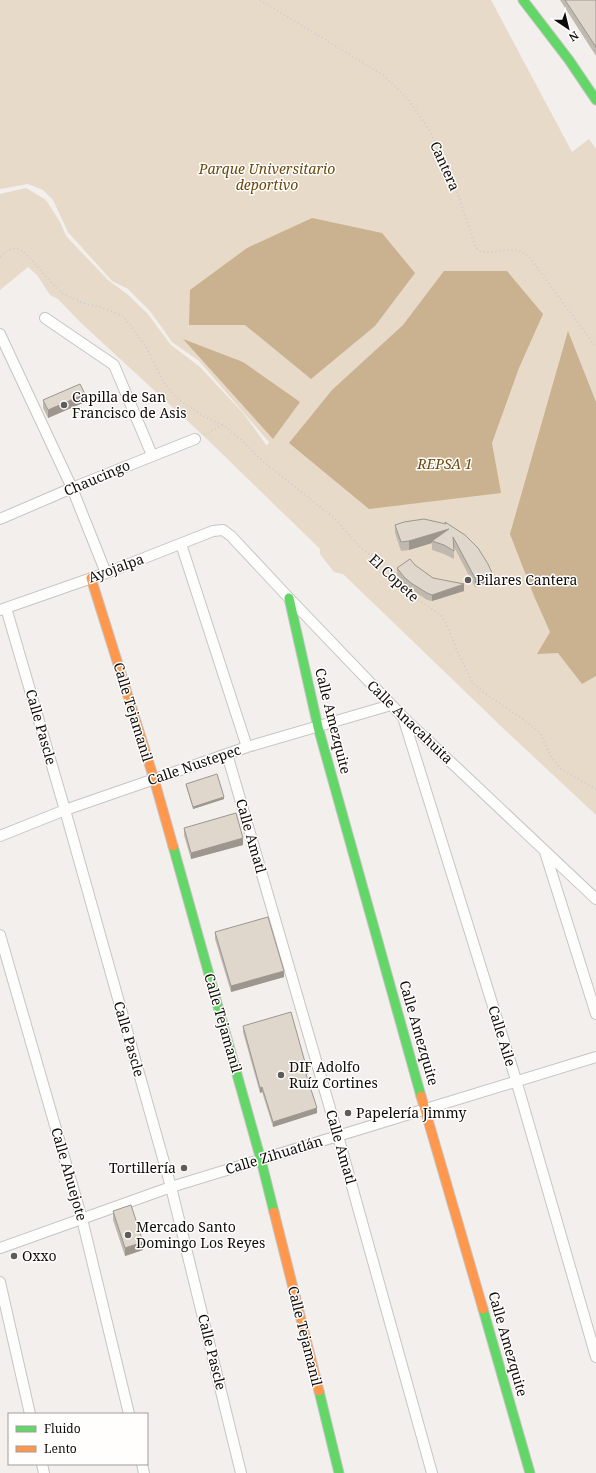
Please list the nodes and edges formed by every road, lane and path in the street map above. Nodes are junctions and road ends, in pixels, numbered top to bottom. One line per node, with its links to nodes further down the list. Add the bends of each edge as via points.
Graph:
1 (260, 0): 7 (path, Cantera, via 383,76 408,99 428,128 450,174 476,248 485,253 520,251 530,258)
2 (523, 0): 3 (street)
3 (596, 100)
4 (0, 257): 8 (path, El Copete, via 15,248 23,251 62,293 123,316 145,345 165,384 179,400 203,416)
5 (45, 318): 10 (street, via 114,364)
6 (0, 334): 11 (street)
7 (596, 347)
8 (223, 425): 9 (path); 17 (path, El Copete, via 265,463 334,518)
9 (195, 439): 10 (street, Chaucingo)
10 (152, 455): 11 (street, Chaucingo)
11 (72, 488): 12 (street, Chaucingo); 16 (street)
12 (0, 520)
13 (231, 536): 14 (street, Ayojalpa, via 223,530 213,531); 19 (street, Calle Anacahuita)
14 (180, 544): 16 (street, Ayojalpa); 24 (street)
15 (396, 571): 17 (path)
16 (106, 573): 18 (street, Ayojalpa)
17 (390, 575): 27 (path, El Copete, via 406,592 441,615 473,683 540,733 551,757 561,769)
18 (91, 578): 20 (street, Ayojalpa); 26 (street, Calle Tejamanil)
19 (289, 598): 21 (street, Calle Anacahuita); 23 (street, Calle Amezquite)
20 (3, 609): 28 (street, Calle Pascle)
21 (391, 705): 22 (street, Calle Anacahuita); 23 (street, Calle Nustepec)
22 (403, 717): 30 (street, Calle Anacahuita); 35 (street, Calle Aile)
23 (318, 727): 24 (street, Calle Nustepec); 36 (street, Calle Amezquite)
24 (246, 747): 25 (street, Calle Nustepec)
25 (227, 754): 26 (street, Calle Nustepec); 37 (street, Calle Amatl)
26 (154, 779): 28 (street, Calle Nustepec); 38 (street, Calle Tejamanil)
27 (596, 789)
28 (65, 810): 29 (street, Calle Nustepec); 39 (street, Calle Pascle)
29 (0, 836)
30 (544, 850): 31 (street, Calle Anacahuita); 33 (street)
31 (596, 899)
32 (0, 935): 40 (street, Calle Ahuejote)
33 (596, 1014)
34 (596, 1057): 35 (street, Calle Zihuatlán)
35 (516, 1080): 36 (street, Calle Zihuatlán); 43 (street, Calle Aile)
36 (426, 1109): 37 (street, Calle Zihuatlán); 49 (street, Calle Amezquite)
37 (338, 1136): 38 (street, Calle Zihuatlán); 48 (street, Calle Amatl)
38 (261, 1160): 39 (street, Calle Zihuatlán); 47 (street, Calle Tejamanil)
39 (170, 1187): 40 (street, Calle Zihuatlán); 46 (street, Calle Pascle)
40 (82, 1219): 41 (street, Calle Zihuatlán); 45 (street, Calle Ahuejote)
41 (0, 1248)
42 (0, 1282): 44 (street)
43 (596, 1357)
44 (30, 1413)
45 (130, 1413)
46 (242, 1473)
47 (339, 1473)
48 (432, 1473)
49 (530, 1473)

